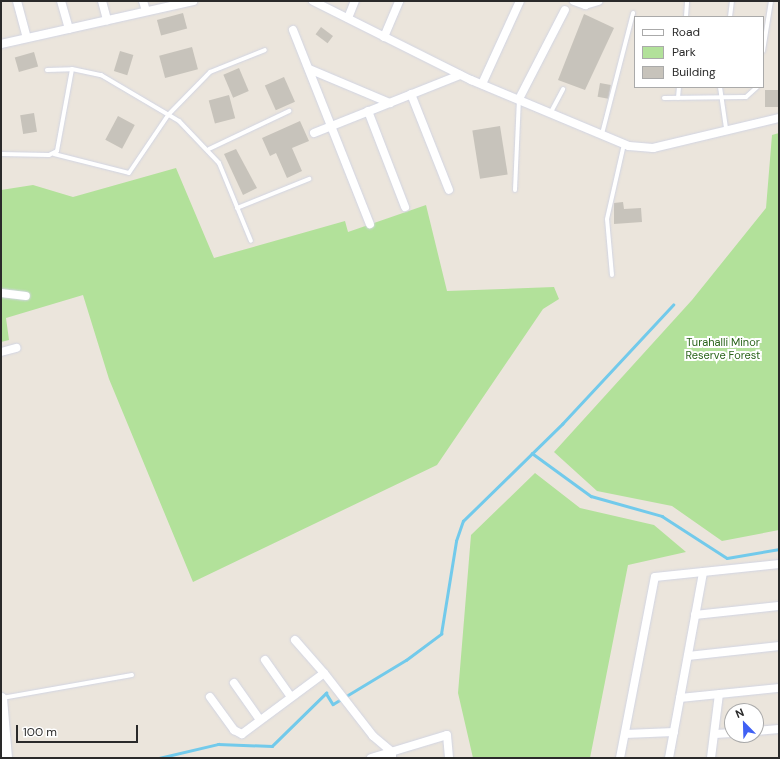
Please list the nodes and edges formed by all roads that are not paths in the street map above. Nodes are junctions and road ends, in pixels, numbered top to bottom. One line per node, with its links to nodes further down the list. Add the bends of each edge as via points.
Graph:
1 (17, 1): 25 (street)
2 (61, 1): 22 (street)
3 (102, 1): 21 (street)
4 (143, 1): 16 (street)
5 (193, 1): 16 (street)
6 (313, 1): 20 (street)
7 (355, 1): 20 (street)
8 (398, 1): 24 (street)
9 (520, 1): 33 (street)
10 (574, 1): 11 (street, via 585,5)
11 (598, 1)
12 (687, 1): 18 (lane)
13 (732, 1): 19 (lane)
14 (771, 1): 27 (lane)
15 (565, 10): 42 (street)
16 (146, 11): 21 (street)
17 (633, 13): 52 (lane)
18 (686, 16)
19 (730, 16)
20 (348, 18): 24 (street)
21 (107, 20): 22 (street)
22 (68, 29): 25 (street)
23 (293, 30): 30 (street)
24 (384, 37): 32 (street)
25 (27, 38): 26 (street)
26 (1, 44)
27 (764, 45)
28 (264, 50): 47 (lane, via 210,72)
29 (72, 68): 31 (lane); 47 (lane, via 101,75); 56 (lane, via 60,146)
30 (309, 69): 43 (street); 49 (street)
31 (47, 70)
32 (460, 75): 33 (street); 38 (street)
33 (482, 84): 42 (street)
34 (679, 88): 41 (lane)
35 (720, 88): 39 (lane)
36 (756, 88): 39 (lane, via 746,97)
37 (564, 89): 46 (lane)
38 (411, 94): 43 (street); 58 (street)
39 (719, 97): 41 (lane); 50 (lane)
40 (664, 98): 41 (lane)
41 (678, 98)
42 (519, 100): 46 (street); 59 (lane)
43 (390, 103): 45 (street)
44 (289, 111): 54 (lane)
45 (368, 111): 49 (street); 60 (street)
46 (552, 112): 52 (street)
47 (169, 114): 54 (lane); 56 (lane, via 129,174)
48 (779, 118): 50 (street)
49 (331, 126): 51 (street); 62 (street)
50 (726, 128): 53 (street, via 653,148)
51 (314, 133)
52 (602, 134): 53 (street)
53 (624, 144): 64 (lane, via 607,219)
54 (209, 149): 61 (lane, via 219,163)
55 (1, 154): 56 (lane)
56 (54, 154)
57 (309, 179): 61 (lane)
58 (449, 190)
59 (515, 190)
60 (405, 207)
61 (237, 208): 63 (lane)
62 (370, 224)
63 (251, 241)
64 (612, 274)
65 (1, 293): 66 (street)
66 (26, 296)
67 (16, 348): 68 (street)
68 (1, 352)
69 (779, 564): 70 (street)
70 (703, 572): 72 (street); 91 (street, via 655,577)
71 (779, 606): 72 (street)
72 (695, 614): 75 (street)
73 (295, 640): 77 (street)
74 (779, 646): 75 (street)
75 (688, 656): 85 (street)
76 (265, 660): 83 (street)
77 (324, 673): 83 (street); 93 (street, via 372,736)
78 (132, 675): 84 (lane)
79 (234, 683): 86 (street)
80 (779, 688): 81 (street)
81 (719, 694): 85 (street); 92 (street)
82 (210, 697): 86 (street, via 234,730 242,734)
83 (291, 697): 86 (street)
84 (1, 698): 94 (main road)
85 (680, 698): 89 (street)
86 (260, 720)
87 (779, 728): 88 (street)
88 (764, 730)
89 (674, 732): 91 (street); 98 (street)
90 (724, 733): 92 (street)
91 (625, 734): 97 (street)
92 (715, 734): 99 (street)
93 (392, 755): 95 (street); 96 (street, via 447,735)
94 (6, 758)
95 (371, 758)
96 (449, 758)
97 (620, 758)
98 (669, 758)
99 (710, 758)

